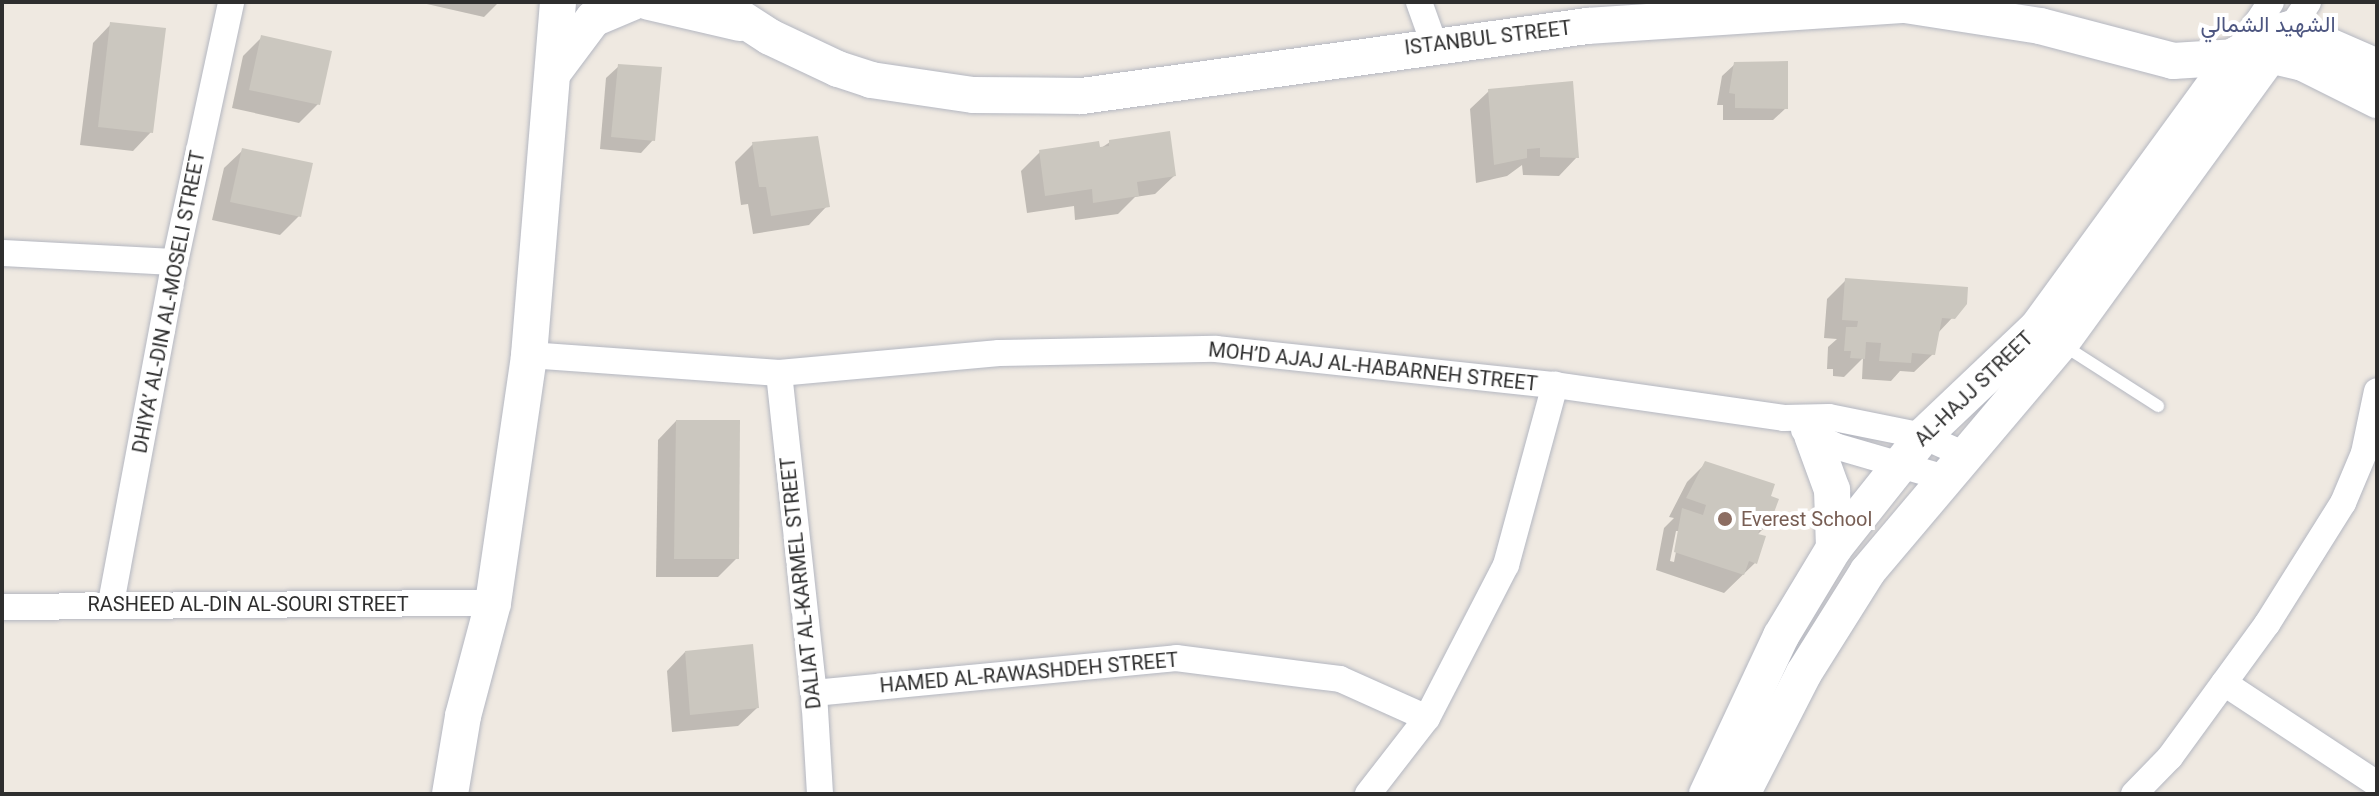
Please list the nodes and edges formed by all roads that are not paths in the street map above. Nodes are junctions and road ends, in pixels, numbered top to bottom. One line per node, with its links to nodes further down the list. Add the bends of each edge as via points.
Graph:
1 (231, 2): 18 (street, DHIYA’ AL-DIN AL-MOSELI STREET)
2 (558, 2): 15 (street)
3 (576, 2): 15 (street)
4 (633, 2): 15 (street, via 593,19)
5 (649, 2): 11 (street)
6 (694, 2): 11 (street, ISTANBUL STREET)
7 (716, 2): 11 (street, ISTANBUL STREET)
8 (1419, 2): 13 (street)
9 (1906, 4): 10 (street, ISTANBUL STREET); 12 (street, ISTANBUL STREET, via 2040,26 2161,59 2211,61)
10 (1717, 9): 13 (street, ISTANBUL STREET)
11 (750, 25): 13 (street, ISTANBUL STREET, via 871,80 1026,98 1082,96)
12 (2275, 29): 14 (street); 16 (street, ISTANBUL STREET, via 2303,63); 19 (street, AL-HAJJ STREET)
13 (1434, 44)
14 (2377, 67)
15 (555, 70): 20 (street)
16 (2377, 100)
17 (2, 253): 18 (street)
18 (175, 262): 29 (street, DHIYA’ AL-DIN AL-MOSELI STREET)
19 (2049, 336): 24 (lane); 26 (street, AL-HAJJ STREET); 27 (street, AL-HAJJ STREET)
20 (529, 355): 21 (street, MOH’D AJAJ AL-HABARNEH STREET); 30 (street)
21 (779, 373): 22 (street, MOH’D AJAJ AL-HABARNEH STREET, via 999,353 1216,349); 34 (street, DALIAT AL-KARMEL STREET)
22 (1555, 385): 25 (street, MOH’D AJAJ AL-HABARNEH STREET); 35 (street, via 1506,565)
23 (2377, 391): 33 (street, via 2364,453 2343,503)
24 (2158, 406)
25 (1798, 426): 26 (street, MOH’D AJAJ AL-HABARNEH STREET, via 1829,417); 28 (street, via 1832,490)
26 (1912, 449): 27 (street, MOH’D AJAJ AL-HABARNEH STREET); 28 (street, AL-HAJJ STREET)
27 (1953, 466): 42 (street, AL-HAJJ STREET, via 1835,621)
28 (1834, 548): 41 (street, AL-HAJJ STREET, via 1781,636)
29 (111, 603): 30 (street, RASHEED AL-DIN AL-SOURI STREET); 31 (street, RASHEED AL-DIN AL-SOURI STREET)
30 (493, 603): 32 (street)
31 (2, 607)
32 (475, 679): 37 (street); 38 (street)
33 (2224, 683): 36 (street); 43 (street, via 2170,757)
34 (814, 693): 35 (street, HAMED AL-RAWASHDEH STREET, via 1176,658 1340,679); 39 (street, DALIAT AL-KARMEL STREET)
35 (1427, 718): 40 (street)
36 (2377, 784)
37 (450, 794)
38 (469, 794)
39 (820, 794)
40 (1368, 794)
41 (1707, 794)
42 (1742, 794)
43 (2134, 794)

